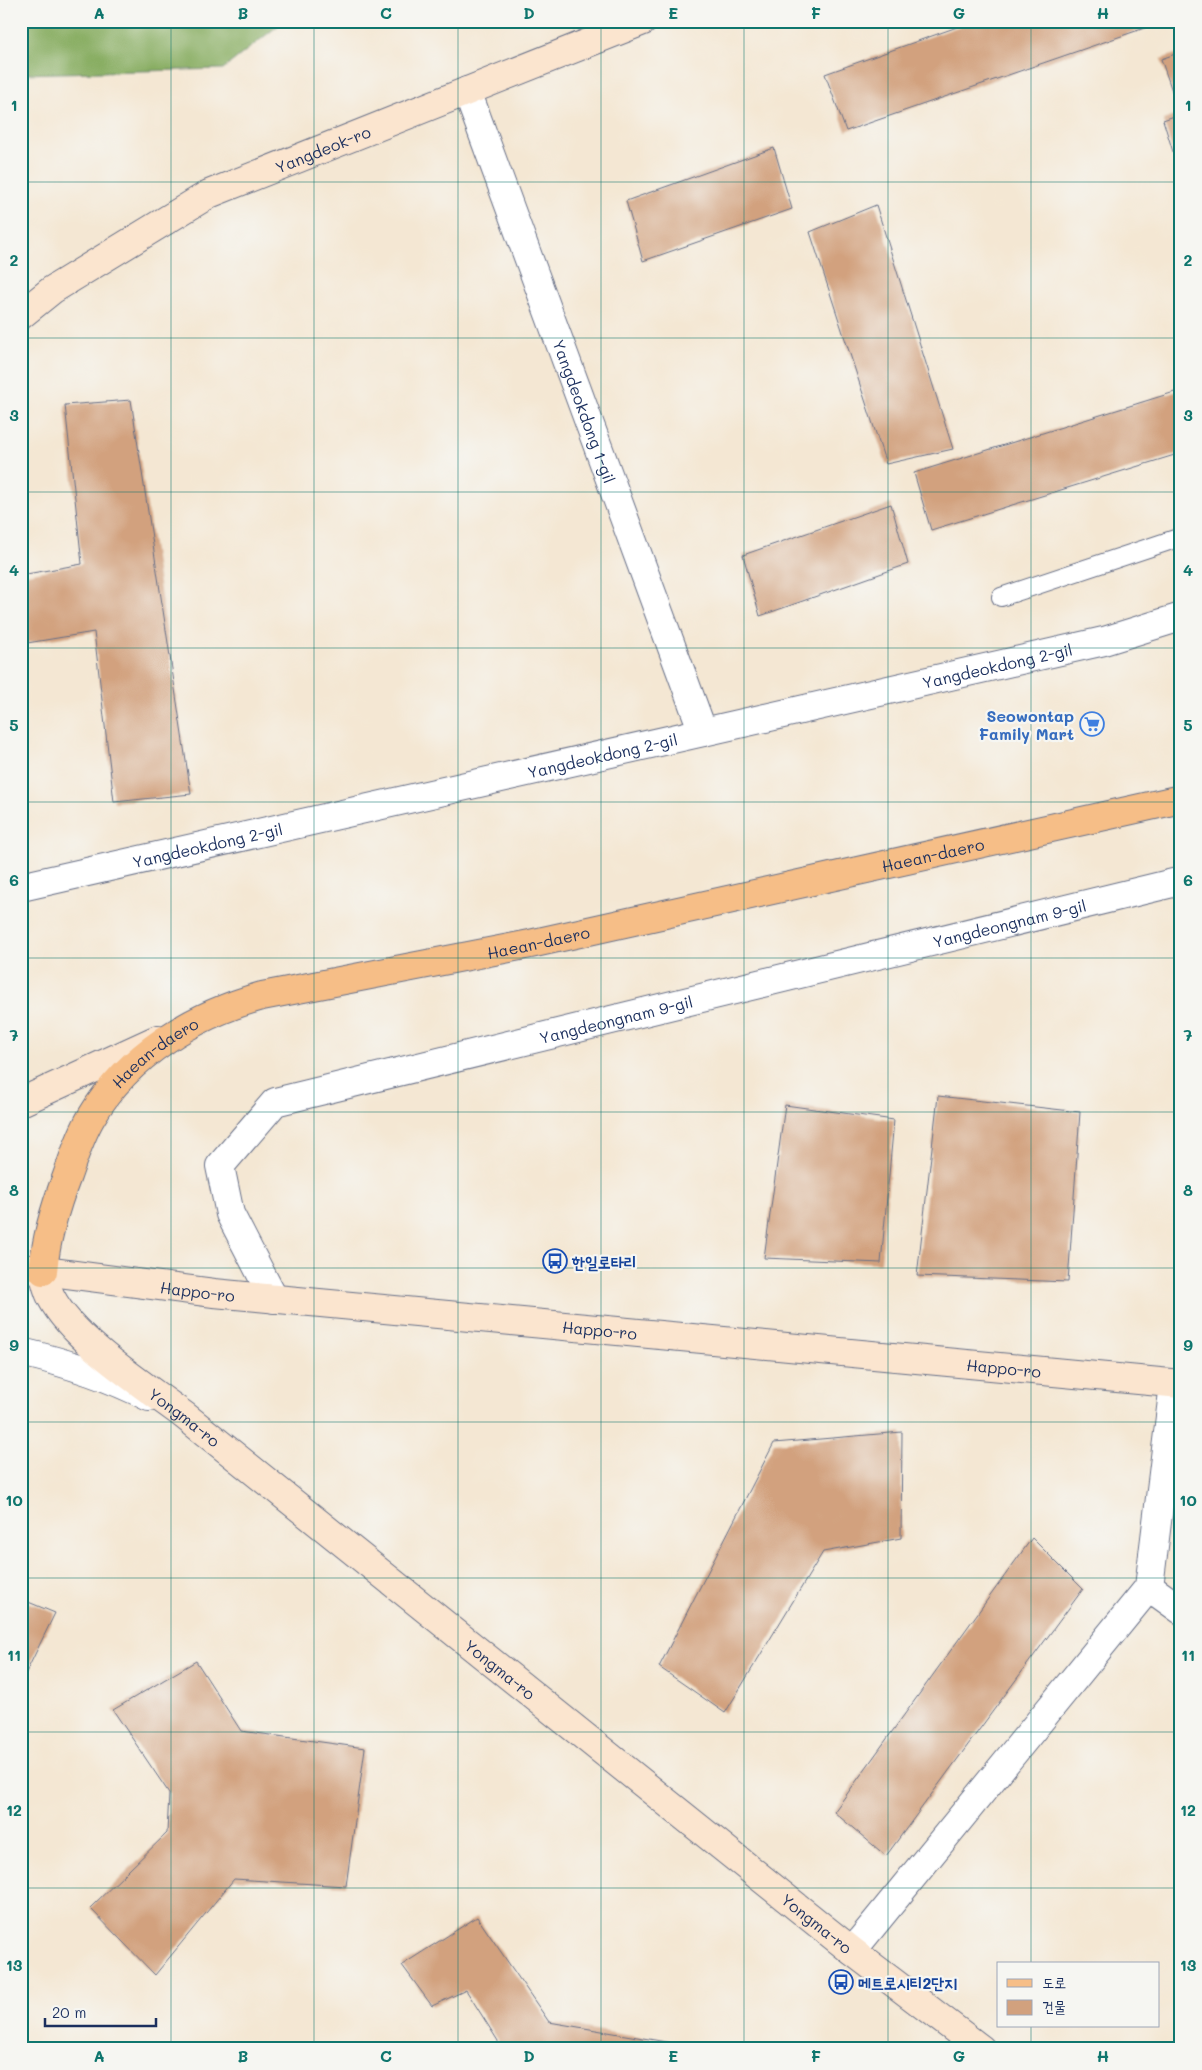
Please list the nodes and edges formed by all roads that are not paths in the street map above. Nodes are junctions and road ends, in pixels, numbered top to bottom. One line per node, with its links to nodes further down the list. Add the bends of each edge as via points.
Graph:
1 (643, 21): 2 (main road, Yangdeok-ro)
2 (467, 91): 3 (main road, Yangdeok-ro, via 208,194 52,290); 7 (street, Yangdeokdong 1-gil)
3 (21, 315)
4 (1181, 537): 5 (lane)
5 (1001, 597)
6 (1181, 617): 7 (street, Yangdeokdong 2-gil, via 1104,641)
7 (703, 732): 10 (street, Yangdeokdong 2-gil)
8 (1181, 799): 11 (main road, Haean-daero, via 530,944 262,996 233,1004)
9 (1181, 881): 14 (street, Yangdeongnam 9-gil, via 274,1102 220,1166 230,1214)
10 (21, 887)
11 (187, 1026): 12 (main road); 13 (main road, Haean-daero, via 131,1068 92,1116 73,1159 46,1244)
12 (21, 1102)
13 (32, 1270): 14 (main road, Happo-ro); 17 (main road, Yongma-ro, via 83,1337)
14 (274, 1299): 16 (main road, Happo-ro)
15 (21, 1352): 17 (street, via 113,1381)
16 (1178, 1384): 18 (street)
17 (185, 1416): 20 (main road, Yongma-ro)
18 (1149, 1587): 19 (street); 20 (street)
19 (1181, 1610)
20 (852, 1951): 21 (main road, Yongma-ro)
21 (981, 2049)

